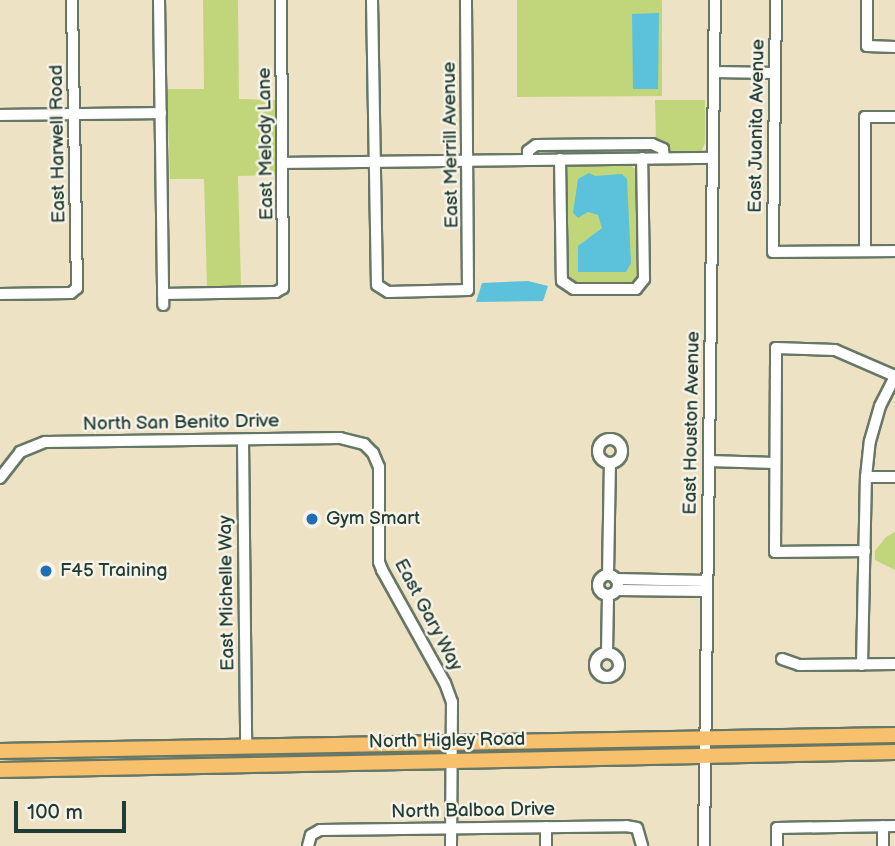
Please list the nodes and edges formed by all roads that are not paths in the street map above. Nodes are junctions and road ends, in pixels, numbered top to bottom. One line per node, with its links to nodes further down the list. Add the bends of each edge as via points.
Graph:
1 (72, 0): 13 (street, East Harwell Road)
2 (159, 0): 12 (street)
3 (281, 0): 23 (street, East Melody Lane)
4 (372, 0): 22 (street)
5 (466, 0): 20 (street, East Merrill Avenue)
6 (715, 0): 10 (street, East Houston Avenue)
7 (776, 0): 11 (street, East Juanita Avenue)
8 (867, 0): 9 (street, via 867,46)
9 (895, 47)
10 (715, 72): 11 (street); 18 (street, East Houston Avenue)
11 (775, 74): 24 (street, East Juanita Avenue, via 773,252)
12 (160, 113): 13 (street); 23 (street, East Melody Lane, via 163,300 283,288)
13 (75, 114): 14 (street); 26 (street, East Harwell Road, via 77,288 71,293)
14 (0, 115)
15 (895, 117): 24 (street, via 864,117)
16 (642, 158): 17 (street); 19 (street); 19 (street, via 641,285 636,289 573,289 562,281)
17 (664, 158): 18 (street); 21 (street, via 663,149 652,144 536,145 528,151)
18 (713, 158): 30 (street, East Houston Avenue)
19 (560, 159): 21 (street)
20 (469, 160): 21 (street); 22 (street); 22 (street, East Merrill Avenue, via 468,290 388,292 377,285)
21 (528, 160)
22 (374, 162): 23 (street)
23 (283, 163)
24 (865, 251): 25 (street)
25 (895, 251)
26 (0, 294)
27 (895, 376): 32 (street, via 835,350 776,348); 33 (street, via 877,418)
28 (243, 440): 29 (street, North San Benito Drive, via 356,439); 35 (street, North San Benito Drive, via 46,442 20,452); 45 (street, East Michelle Way)
29 (373, 453): 48 (street, East Gary Way, via 379,467 379,562 448,691)
30 (709, 461): 32 (street); 38 (street, East Houston Avenue)
31 (610, 463): 37 (street)
32 (775, 463): 36 (street, via 775,552)
33 (866, 477): 34 (street); 36 (street)
34 (895, 477)
35 (0, 478)
36 (865, 551): 41 (street)
37 (612, 585): 38 (street); 39 (street)
38 (707, 586): 44 (street, East Houston Avenue)
39 (607, 653)
40 (782, 659): 41 (street, via 799,665)
41 (862, 664): 42 (street)
42 (895, 664)
43 (895, 735): 44 (main road, North Higley Road)
44 (705, 739): 48 (main road, North Higley Road); 50 (street, East Houston Avenue)
45 (246, 747): 47 (main road, North Higley Road); 48 (main road, North Higley Road); 51 (main road)
46 (0, 751): 47 (main road, North Higley Road)
47 (26, 751): 52 (main road)
48 (453, 752): 50 (main road, North Higley Road); 51 (main road, North Higley Road); 57 (street)
49 (895, 752): 50 (main road, North Higley Road)
50 (705, 756): 62 (street, East Houston Avenue)
51 (246, 764): 52 (main road, North Higley Road)
52 (27, 769): 53 (main road, North Higley Road)
53 (0, 770)
54 (883, 826): 55 (street); 63 (street, via 777,828); 64 (street)
55 (895, 826)
56 (546, 827): 57 (street, North Balboa Drive); 60 (street); 61 (street, North Balboa Drive, via 637,828)
57 (452, 828): 58 (street, North Balboa Drive, via 320,830); 59 (street)
58 (309, 840)
59 (451, 846)
60 (546, 846)
61 (642, 846)
62 (704, 846)
63 (777, 846)
64 (883, 846)

